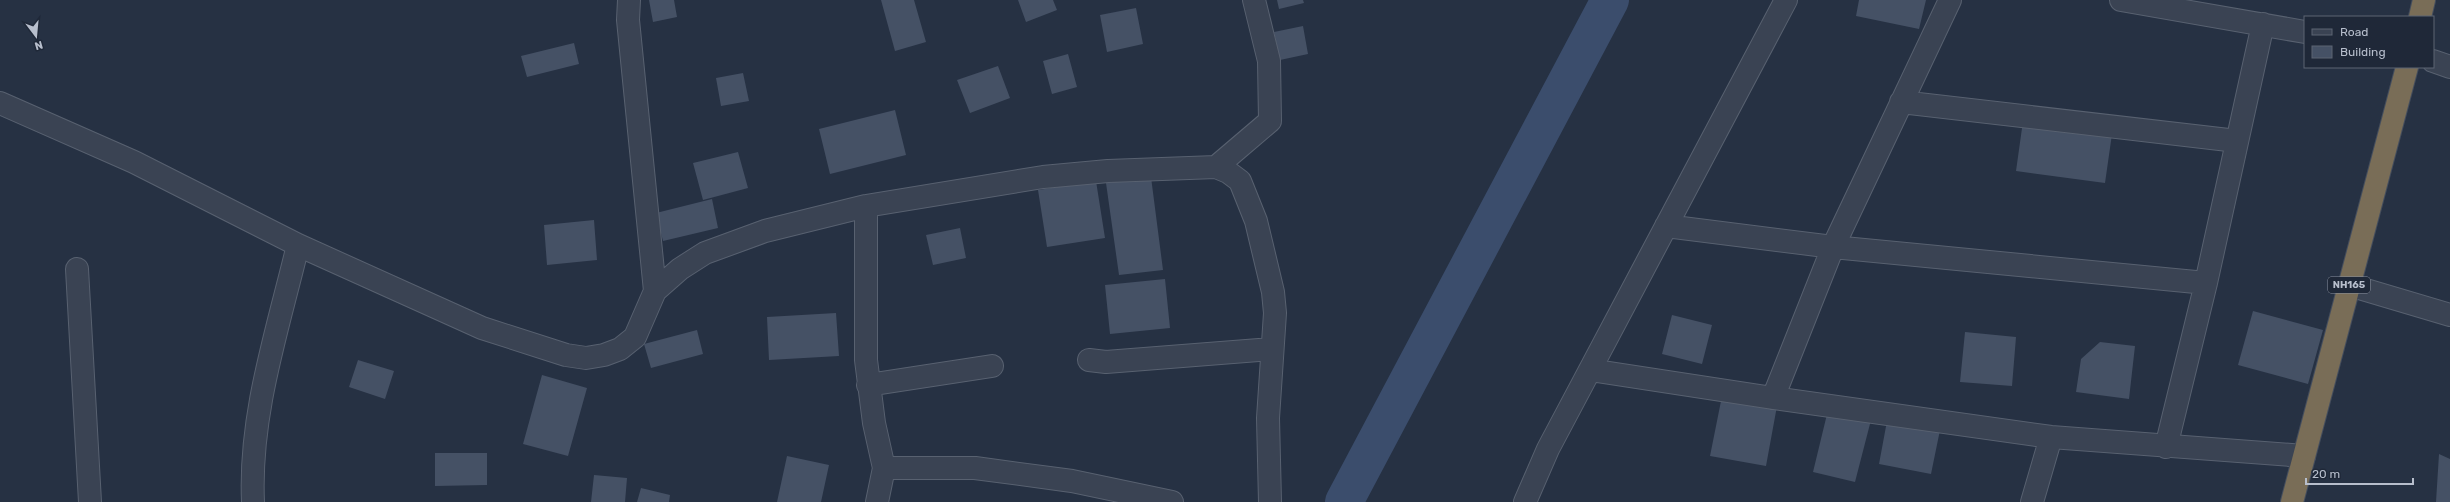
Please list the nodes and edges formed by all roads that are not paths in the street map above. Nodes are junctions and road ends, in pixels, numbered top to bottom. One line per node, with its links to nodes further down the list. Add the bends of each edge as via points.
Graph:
1 (629, 0): 24 (street, via 628,28)
2 (1254, 0): 16 (street, via 1268,61 1270,121)
3 (1786, 0): 18 (street)
4 (1950, 0): 13 (street)
5 (2121, 0): 8 (street)
6 (2424, 0): 7 (highway)
7 (2420, 16)
8 (2263, 24): 9 (street); 15 (street)
9 (2304, 32)
10 (2434, 61): 11 (street)
11 (2450, 67)
12 (2407, 68): 23 (highway, NH165)
13 (1901, 102): 15 (street); 20 (street)
14 (0, 103): 19 (street, via 134,162)
15 (2237, 141): 22 (street)
16 (1216, 167): 17 (street, via 1124,170 1043,177); 26 (street, via 1240,181 1256,221 1273,292 1275,313)
17 (866, 206): 24 (street, via 765,231 705,253 680,269); 30 (street)
18 (1666, 226): 20 (street); 29 (street)
19 (298, 245): 24 (street, via 482,328 566,355 586,358 620,349 635,338); 37 (street, via 258,410 252,460)
20 (1833, 247): 22 (street); 31 (street)
21 (77, 269): 36 (street)
22 (2206, 283): 33 (street)
23 (2349, 286): 25 (street); 34 (highway, NH165)
24 (655, 291)
25 (2450, 315)
26 (1272, 349): 27 (street, via 1106,362); 40 (street, via 1268,418)
27 (1089, 360)
28 (992, 366): 30 (street)
29 (1590, 370): 31 (street); 41 (street, via 1548,448)
30 (868, 385): 35 (street)
31 (1773, 398): 32 (street)
32 (2051, 437): 33 (street); 42 (street)
33 (2166, 447): 34 (street)
34 (2304, 456): 43 (highway, NH165)
35 (884, 468): 38 (street); 39 (street, via 975,468 1072,481)
36 (90, 502)
37 (253, 502)
38 (877, 502)
39 (1172, 502)
40 (1270, 502)
41 (1525, 502)
42 (2032, 502)
43 (2292, 502)

